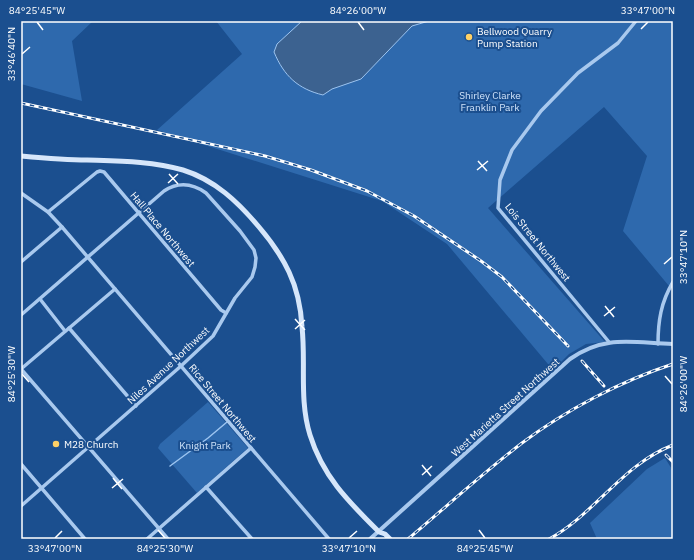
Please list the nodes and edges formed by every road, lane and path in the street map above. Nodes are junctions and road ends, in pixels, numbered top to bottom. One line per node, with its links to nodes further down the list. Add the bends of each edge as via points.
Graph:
1 (636, 21): 16 (street, Lois Street Northwest, via 618,42 578,73 541,111 512,150 500,180 498,208)
2 (21, 156): 29 (main road, via 164,165 203,178 229,195 247,212 282,258 295,288 302,328 305,410 309,434 318,456 343,494)
3 (21, 193): 4 (street, Rice Street Northwest)
4 (48, 212): 5 (street, Hall Place Northwest, via 100,171 104,172); 6 (street, Rice Street Northwest)
5 (139, 213): 7 (street, Niles Avenue Northwest); 12 (street, Hall Place Northwest); 12 (street, Niles Avenue Northwest, via 169,188 190,185 206,193 240,231 254,250 255,267 252,277)
6 (62, 227): 7 (street, Rice Street Northwest); 8 (street)
7 (88, 258): 10 (street, Rice Street Northwest); 11 (street, Niles Avenue Northwest)
8 (21, 262)
9 (673, 282): 17 (street, via 661,310)
10 (115, 289): 14 (street); 19 (street, Rice Street Northwest)
11 (40, 299): 13 (street, Niles Avenue Northwest); 15 (street)
12 (226, 313): 19 (street, Niles Avenue Northwest, via 213,336)
13 (21, 315)
14 (69, 328): 15 (street); 21 (street)
15 (65, 331): 20 (street)
16 (609, 342): 17 (street, West Marietta Street Northwest); 29 (street, West Marietta Street Northwest, via 586,349 570,359)
17 (658, 344): 18 (street, West Marietta Street Northwest)
18 (673, 344)
19 (181, 366): 21 (street, Niles Avenue Northwest); 23 (street, Rice Street Northwest)
20 (21, 369): 22 (street)
21 (136, 406): 22 (street, Niles Avenue Northwest)
22 (89, 447): 26 (street, Niles Avenue Northwest); 28 (street)
23 (251, 448): 25 (street); 34 (street, Rice Street Northwest)
24 (21, 464): 26 (street)
25 (206, 487): 28 (street); 33 (street)
26 (42, 488): 27 (street, Niles Avenue Northwest); 30 (street)
27 (21, 506)
28 (159, 529): 31 (street); 32 (street)
29 (379, 532): 35 (street, West Marietta Street Northwest); 36 (main road); 37 (main road)
30 (85, 539)
31 (147, 539)
32 (168, 539)
33 (252, 539)
34 (329, 539)
35 (370, 539)
36 (382, 539)
37 (390, 539)

